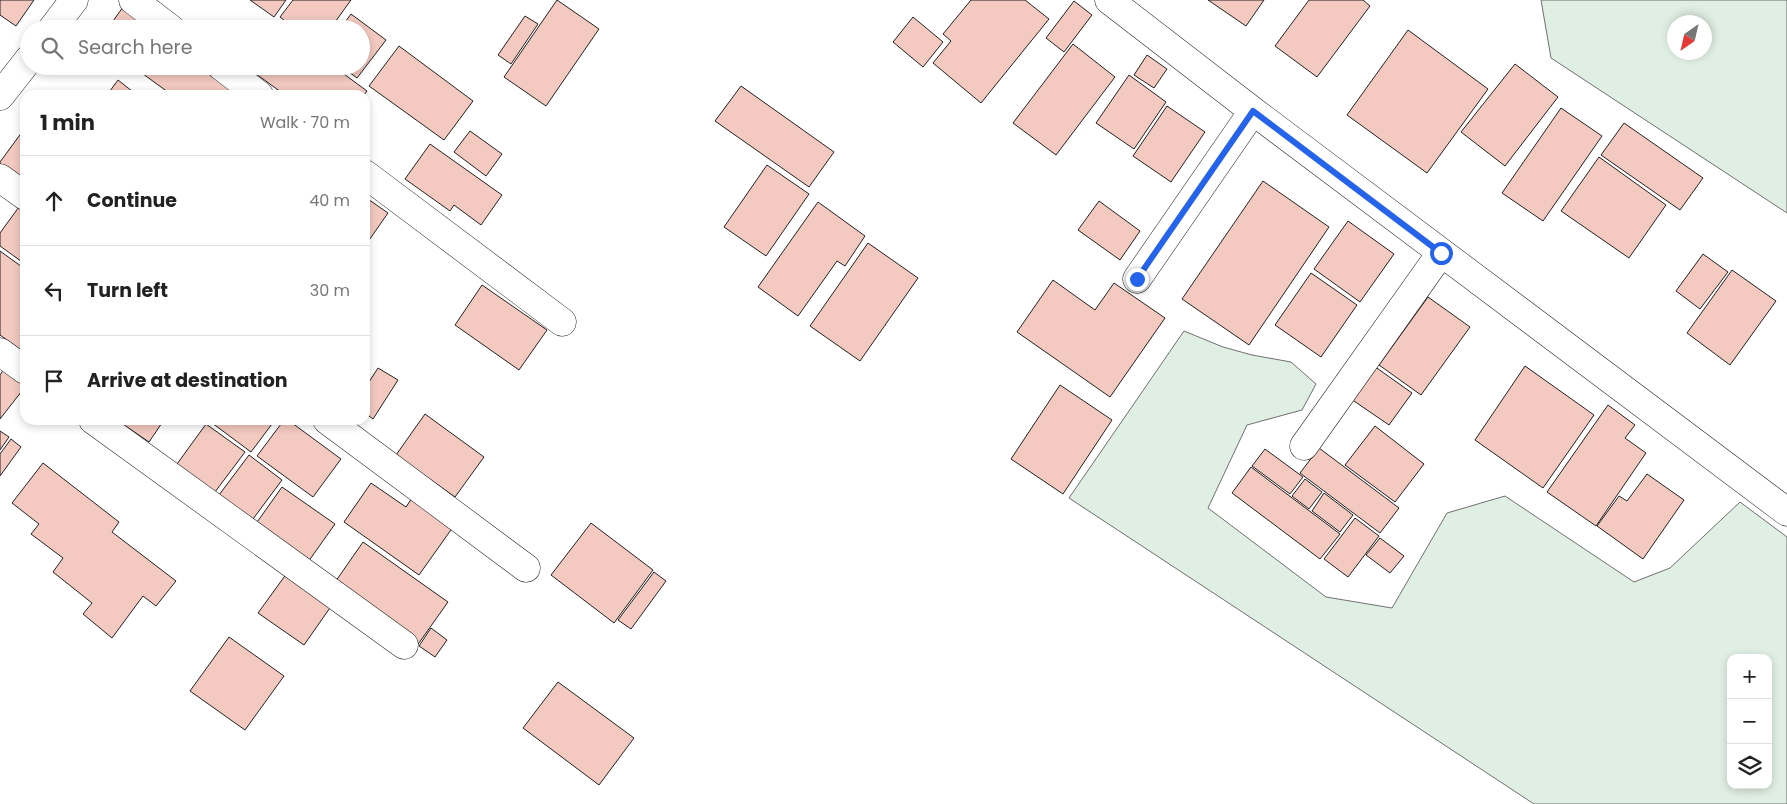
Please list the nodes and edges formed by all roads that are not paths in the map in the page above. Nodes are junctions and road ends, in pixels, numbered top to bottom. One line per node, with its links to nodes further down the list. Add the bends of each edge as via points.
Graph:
1 (74, 0): 4 (street)
2 (133, 0): 5 (street)
3 (1109, 0): 10 (street)
4 (59, 20)
5 (159, 20)
6 (20, 70): 9 (street)
7 (233, 75): 8 (street)
8 (253, 90)
9 (0, 96)
10 (1253, 111): 14 (street); 15 (street)
11 (0, 178): 13 (street)
12 (370, 178): 16 (street)
13 (20, 192)
14 (1441, 253): 21 (street); 22 (street)
15 (1137, 279)
16 (562, 322)
17 (0, 352): 18 (street)
18 (20, 366)
19 (100, 425): 24 (street)
20 (334, 425): 23 (street)
21 (1304, 446)
22 (1787, 512)
23 (526, 568)
24 (404, 645)

